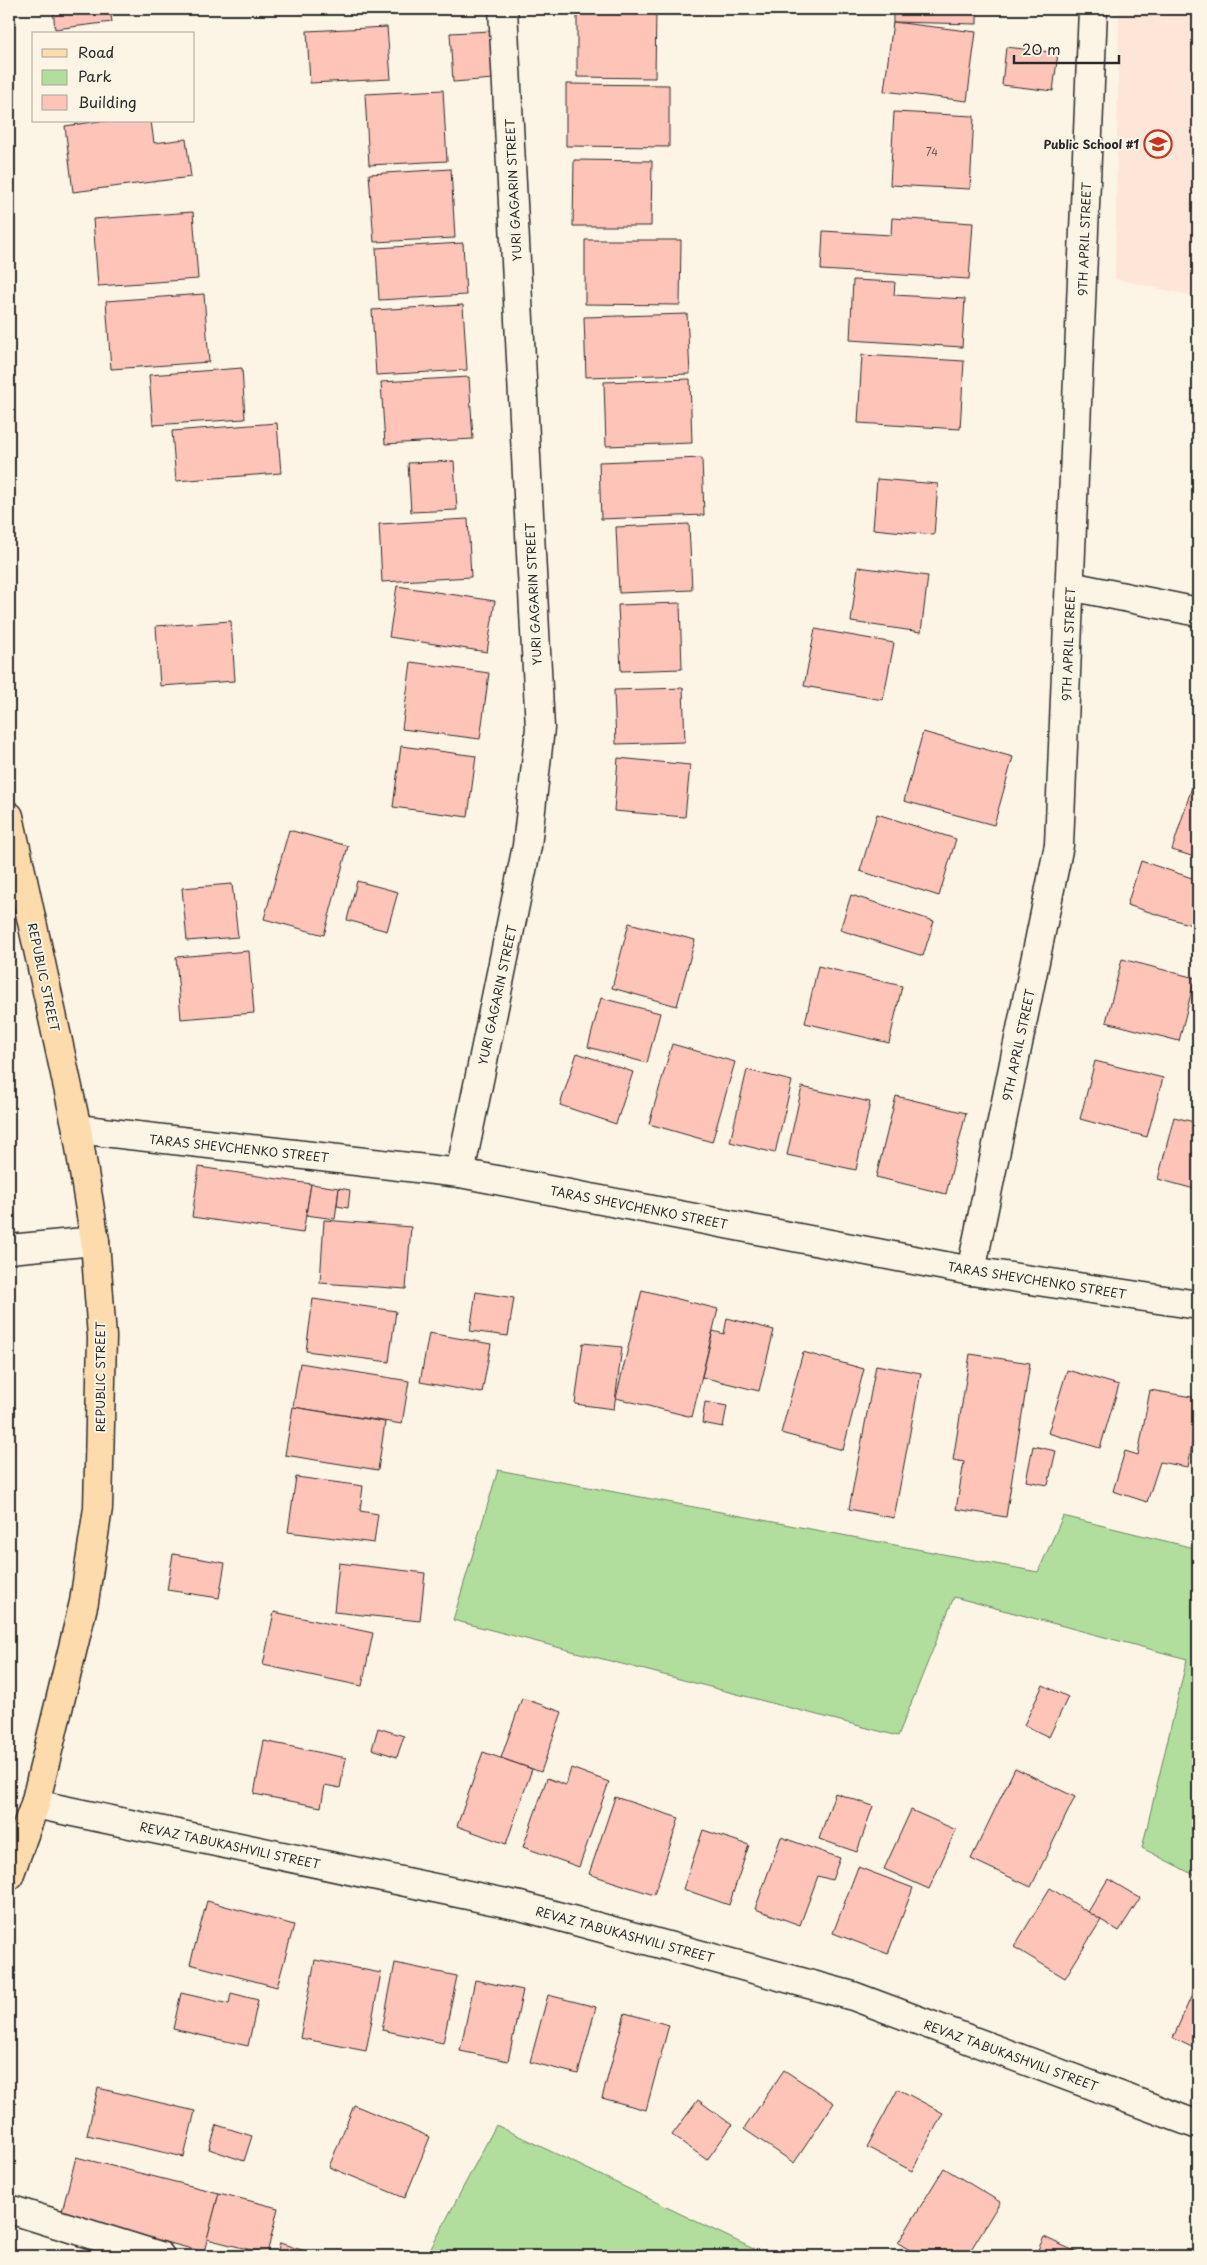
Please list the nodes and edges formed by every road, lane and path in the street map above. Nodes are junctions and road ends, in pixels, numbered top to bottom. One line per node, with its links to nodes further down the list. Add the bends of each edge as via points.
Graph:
1 (503, 9): 7 (street, YURI GAGARIN STREET, via 540,728 527,846)
2 (1093, 9): 3 (street, 9TH APRIL STREET)
3 (1070, 586): 4 (street); 10 (street, 9TH APRIL STREET, via 1060,844)
4 (1198, 612)
5 (9, 816): 6 (main road, REPUBLIC STREET)
6 (77, 1129): 7 (street, TARAS SHEVCHENKO STREET); 8 (main road, REPUBLIC STREET)
7 (460, 1172): 10 (street, TARAS SHEVCHENKO STREET)
8 (95, 1241): 9 (street); 12 (main road, REPUBLIC STREET, via 102,1337 98,1508 84,1602)
9 (9, 1249)
10 (971, 1271): 11 (street, TARAS SHEVCHENKO STREET)
11 (1198, 1305)
12 (35, 1804): 13 (main road, REPUBLIC STREET); 14 (street, REVAZ TABUKASHVILI STREET, via 520,1906 853,1996)
13 (9, 1876)
14 (1198, 2125)
15 (9, 2209): 16 (street)
16 (160, 2256)

